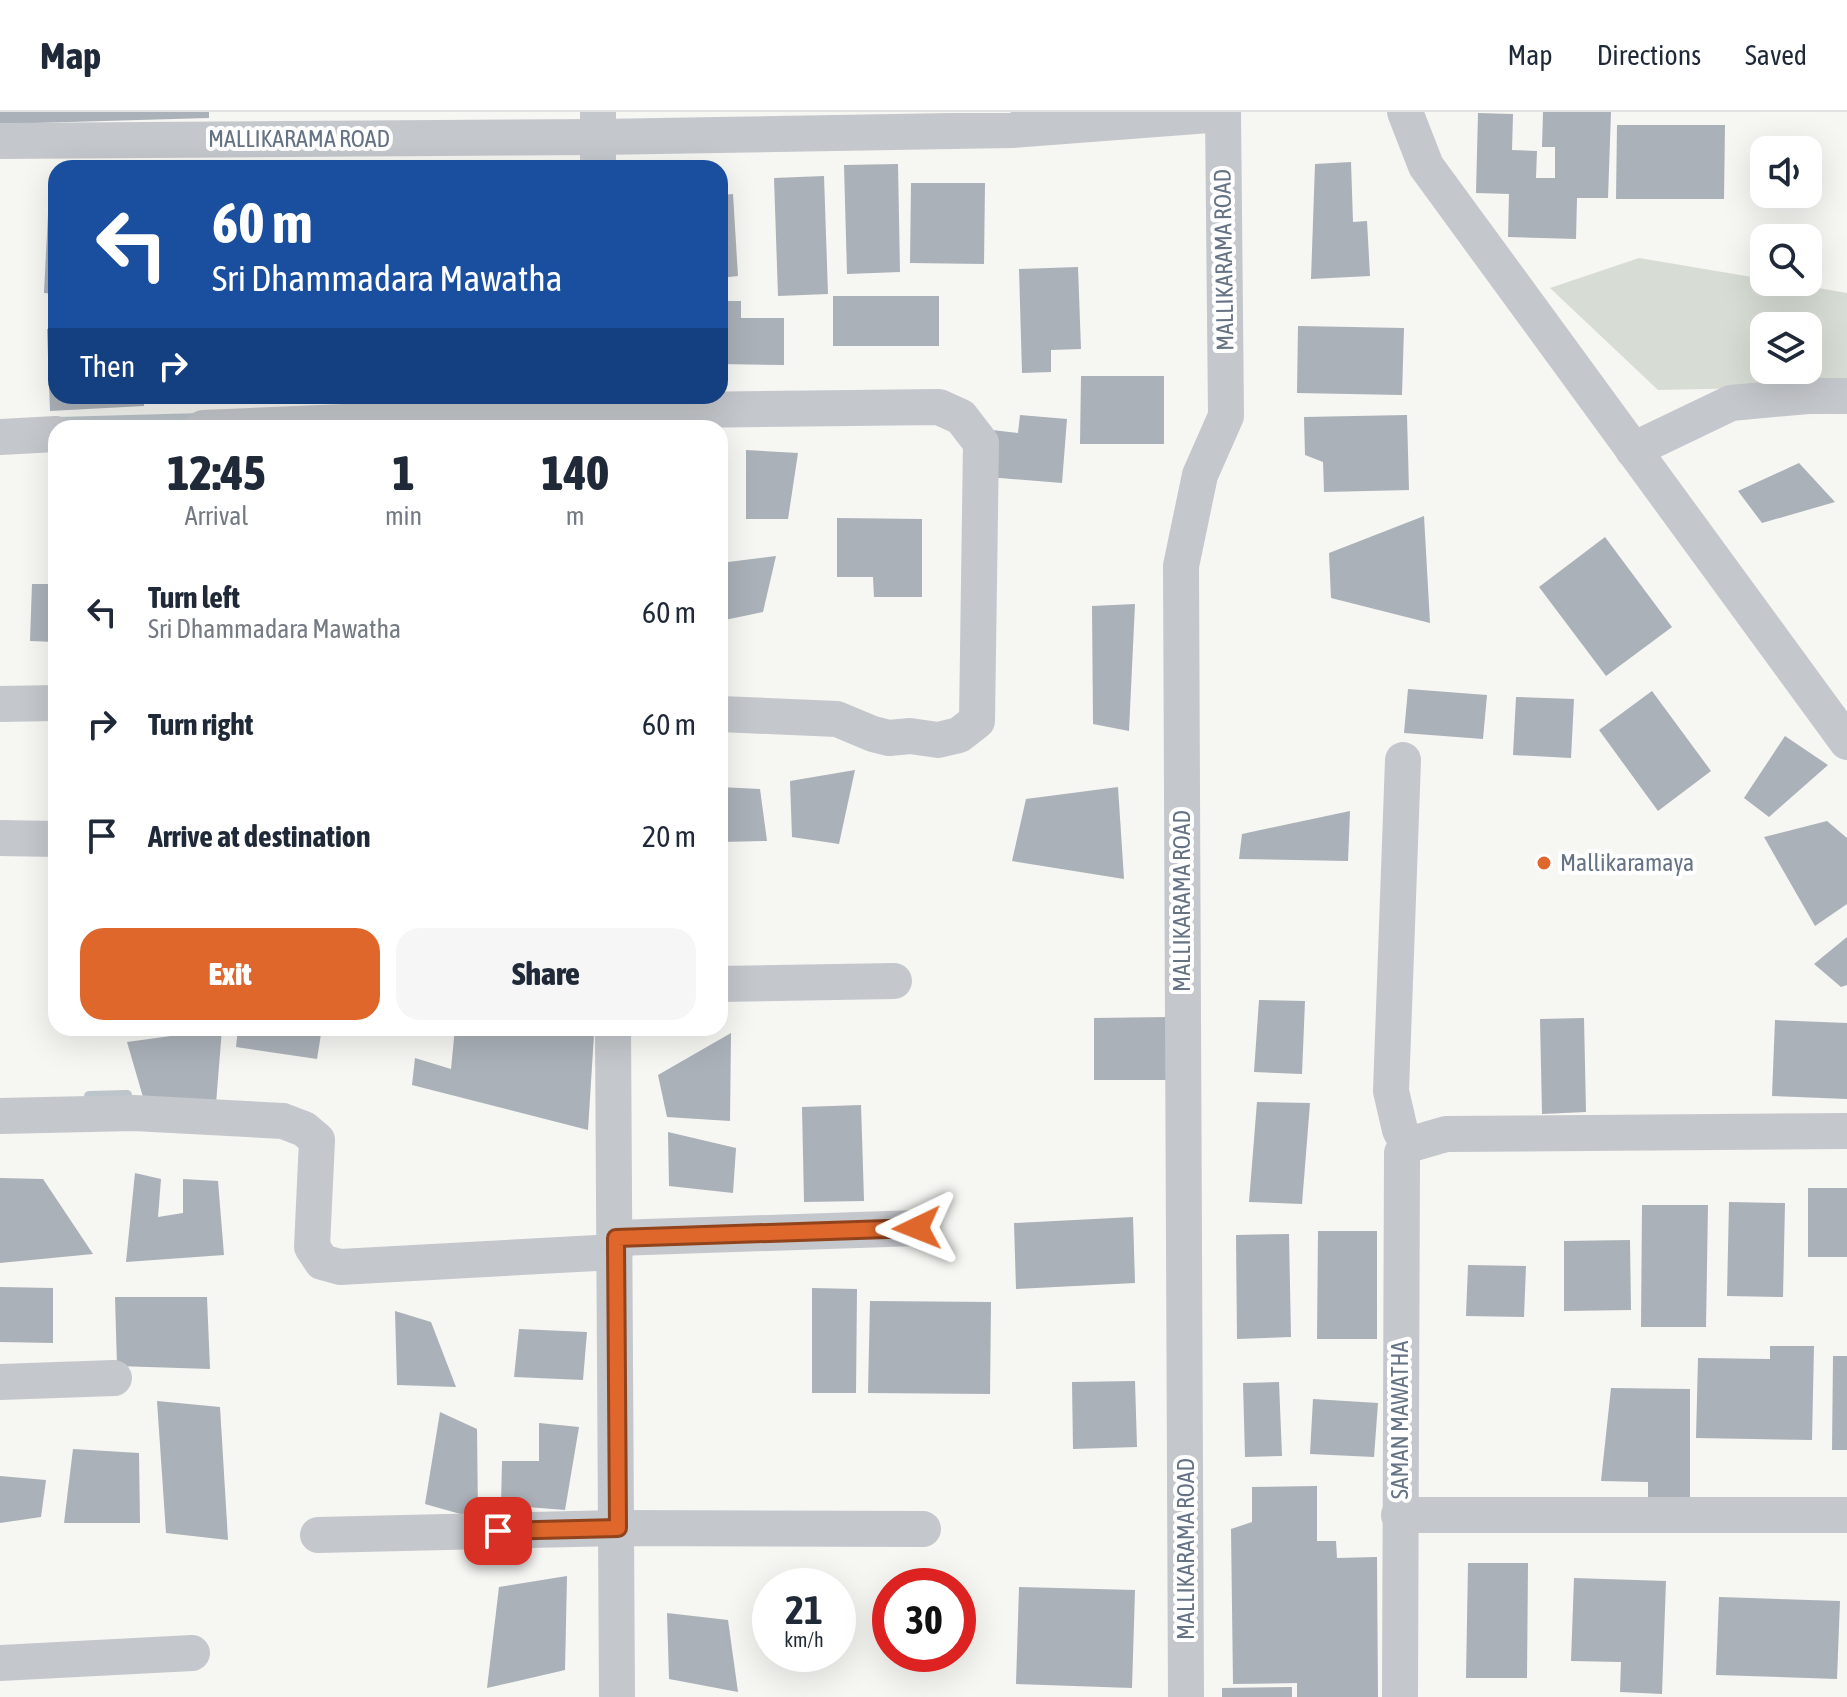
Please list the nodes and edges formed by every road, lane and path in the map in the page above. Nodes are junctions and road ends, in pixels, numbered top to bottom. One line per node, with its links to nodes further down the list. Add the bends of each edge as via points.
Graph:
1 (1222, 112): 3 (street, MALLIKARAMA ROAD); 37 (street, MALLIKARAMA ROAD, via 1226,416 1200,475 1181,566)
2 (1405, 112): 11 (street, via 1426,166)
3 (1012, 121): 4 (street, MALLIKARAMA ROAD)
4 (598, 139): 5 (street, MALLIKARAMA ROAD)
5 (0, 141)
6 (1847, 396): 11 (street, via 1731,403)
7 (602, 412): 8 (street); 14 (street, via 939,407 961,417 981,443 977,721 959,735 938,740 889,738 837,719)
8 (402, 420)
9 (48, 434): 10 (street)
10 (0, 437)
11 (1633, 450): 15 (street)
12 (48, 703): 13 (street)
13 (0, 704)
14 (728, 714)
15 (1846, 738)
16 (1403, 760): 24 (street, via 1391,1091)
17 (0, 838): 18 (street)
18 (48, 839)
19 (894, 981): 20 (street)
20 (728, 984)
21 (613, 1036): 26 (street)
22 (0, 1116): 26 (street, via 134,1113 283,1121 304,1129 317,1140 312,1247 322,1262 340,1267)
23 (1847, 1131): 24 (street, via 1446,1134)
24 (1408, 1145): 29 (street, SAMAN MAWATHA, via 1402,1153)
25 (917, 1228): 26 (street)
26 (615, 1245): 31 (street)
27 (114, 1378): 28 (street)
28 (0, 1382)
29 (1399, 1515): 30 (street); 38 (street, SAMAN MAWATHA)
30 (1847, 1515)
31 (618, 1528): 32 (street); 33 (street); 36 (street)
32 (923, 1529)
33 (318, 1535)
34 (192, 1653): 35 (street)
35 (0, 1663)
36 (617, 1697)
37 (1186, 1697)
38 (1400, 1697)

